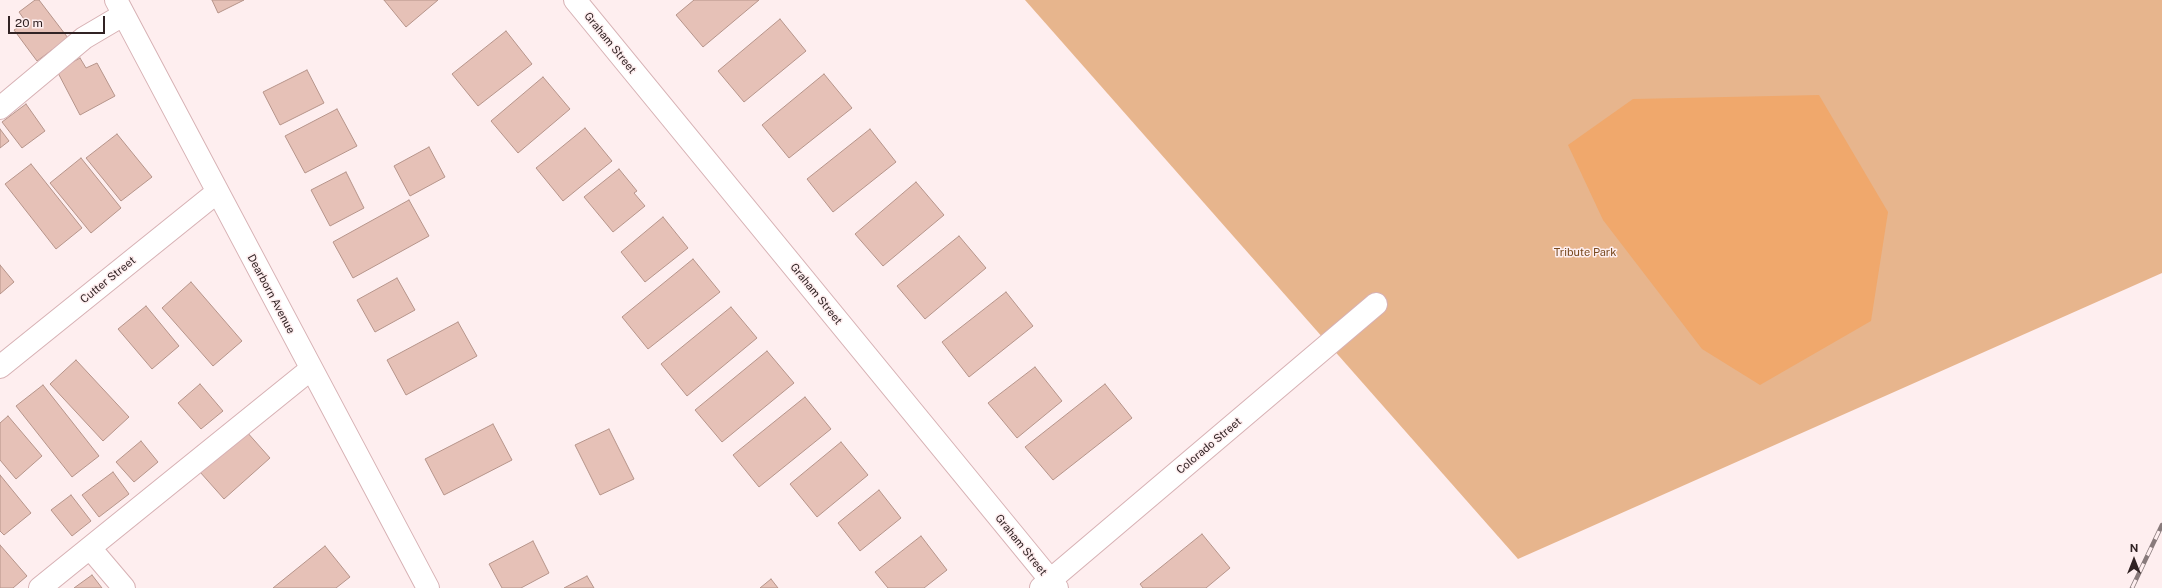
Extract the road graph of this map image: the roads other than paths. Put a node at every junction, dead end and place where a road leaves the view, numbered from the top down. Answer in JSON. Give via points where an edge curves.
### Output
{"nodes":[{"id":1,"x":575,"y":0,"type":"edge"},
{"id":2,"x":120,"y":7,"type":"edge"},
{"id":3,"x":0,"y":108,"type":"edge"},
{"id":4,"x":216,"y":193,"type":"junction"},
{"id":5,"x":1376,"y":304,"type":"dead end"},
{"id":6,"x":0,"y":367,"type":"edge"},
{"id":7,"x":310,"y":369,"type":"junction"},
{"id":8,"x":90,"y":548,"type":"junction"},
{"id":9,"x":1049,"y":585,"type":"edge"},
{"id":10,"x":40,"y":588,"type":"edge"},
{"id":11,"x":124,"y":588,"type":"edge"},
{"id":12,"x":428,"y":588,"type":"edge"}],
"edges":[{"from":1,"to":9,"type":"street","name":"Graham Street"},
{"from":2,"to":3,"type":"street"},
{"from":2,"to":4,"type":"street","name":"Dearborn Avenue"},
{"from":4,"to":6,"type":"street","name":"Cutter Street"},
{"from":4,"to":7,"type":"street","name":"Dearborn Avenue"},
{"from":5,"to":9,"type":"street","name":"Colorado Street"},
{"from":7,"to":8,"type":"street"},
{"from":7,"to":12,"type":"street","name":"Dearborn Avenue"},
{"from":8,"to":10,"type":"street"},
{"from":8,"to":11,"type":"street"}]}
